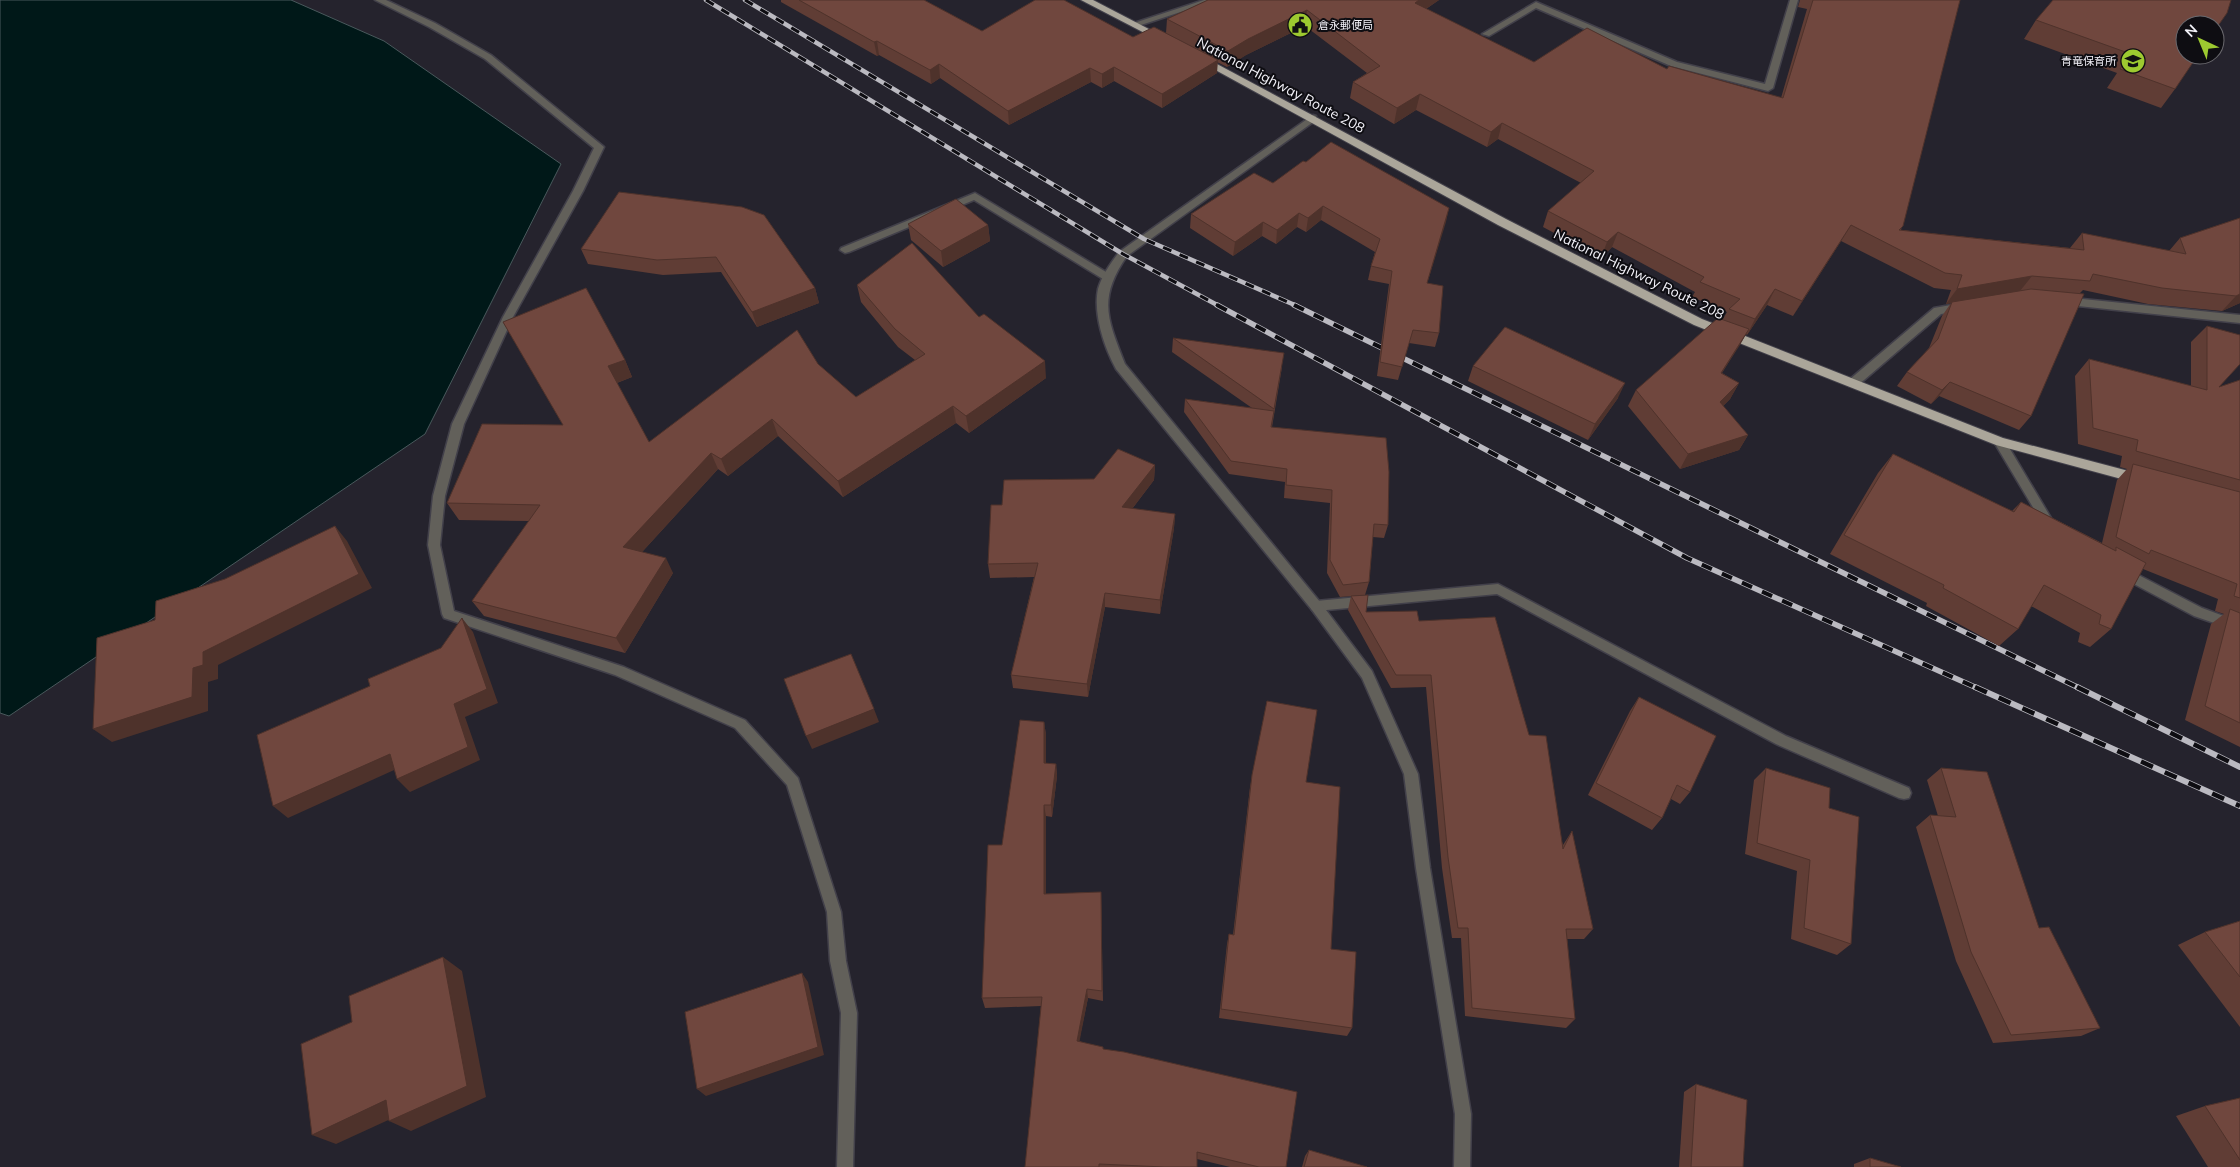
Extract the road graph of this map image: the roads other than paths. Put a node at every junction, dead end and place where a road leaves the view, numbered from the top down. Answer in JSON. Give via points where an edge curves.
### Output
{"nodes":[{"id":1,"x":379,"y":0,"type":"edge"},
{"id":2,"x":1213,"y":0,"type":"edge"},
{"id":3,"x":1794,"y":0,"type":"edge"},
{"id":4,"x":1090,"y":1,"type":"edge"},
{"id":5,"x":1135,"y":24,"type":"junction"},
{"id":6,"x":1486,"y":34,"type":"dead end"},
{"id":7,"x":1178,"y":46,"type":"edge"},
{"id":8,"x":1195,"y":55,"type":"edge"},
{"id":9,"x":1313,"y":118,"type":"junction"},
{"id":10,"x":845,"y":250,"type":"dead end"},
{"id":11,"x":1107,"y":277,"type":"junction"},
{"id":12,"x":2049,"y":300,"type":"edge"},
{"id":13,"x":1974,"y":304,"type":"edge"},
{"id":14,"x":2240,"y":318,"type":"edge"},
{"id":15,"x":1853,"y":383,"type":"junction"},
{"id":16,"x":2000,"y":442,"type":"junction"},
{"id":17,"x":2154,"y":483,"type":"edge"},
{"id":18,"x":2056,"y":536,"type":"edge"},
{"id":19,"x":2114,"y":567,"type":"edge"},
{"id":20,"x":1316,"y":606,"type":"junction"},
{"id":21,"x":2240,"y":627,"type":"edge"},
{"id":22,"x":1904,"y":793,"type":"dead end"},
{"id":23,"x":845,"y":1167,"type":"edge"},
{"id":24,"x":1462,"y":1167,"type":"edge"}],
"edges":[{"from":1,"to":23,"type":"street","via":[[488,57],[599,147],[508,317],[458,424],[439,496],[434,545],[448,614],[619,671],[740,724],[792,782],[834,912],[838,961],[849,1013]]},
{"from":2,"to":5,"type":"street"},
{"from":3,"to":6,"type":"street","via":[[1768,88],[1674,64],[1536,5]]},
{"from":4,"to":5,"type":"highway","name":"National Highway Route 208"},
{"from":5,"to":7,"type":"highway","name":"National Highway Route 208"},
{"from":8,"to":9,"type":"highway","name":"National Highway Route 208"},
{"from":9,"to":11,"type":"street","via":[[1123,254]]},
{"from":9,"to":15,"type":"highway","name":"National Highway Route 208","via":[[1502,222],[1698,322]]},
{"from":10,"to":11,"type":"street","via":[[975,196]]},
{"from":11,"to":20,"type":"street","via":[[1102,296],[1103,321],[1120,366]]},
{"from":12,"to":14,"type":"street"},
{"from":13,"to":15,"type":"street","via":[[1938,310]]},
{"from":15,"to":16,"type":"highway","name":"National Highway Route 208"},
{"from":16,"to":17,"type":"highway","name":"National Highway Route 208"},
{"from":16,"to":18,"type":"street"},
{"from":19,"to":21,"type":"street","via":[[2198,612]]},
{"from":20,"to":22,"type":"street","via":[[1498,589],[1781,740]]},
{"from":20,"to":24,"type":"street","via":[[1367,675],[1411,774],[1463,1114]]}]}
